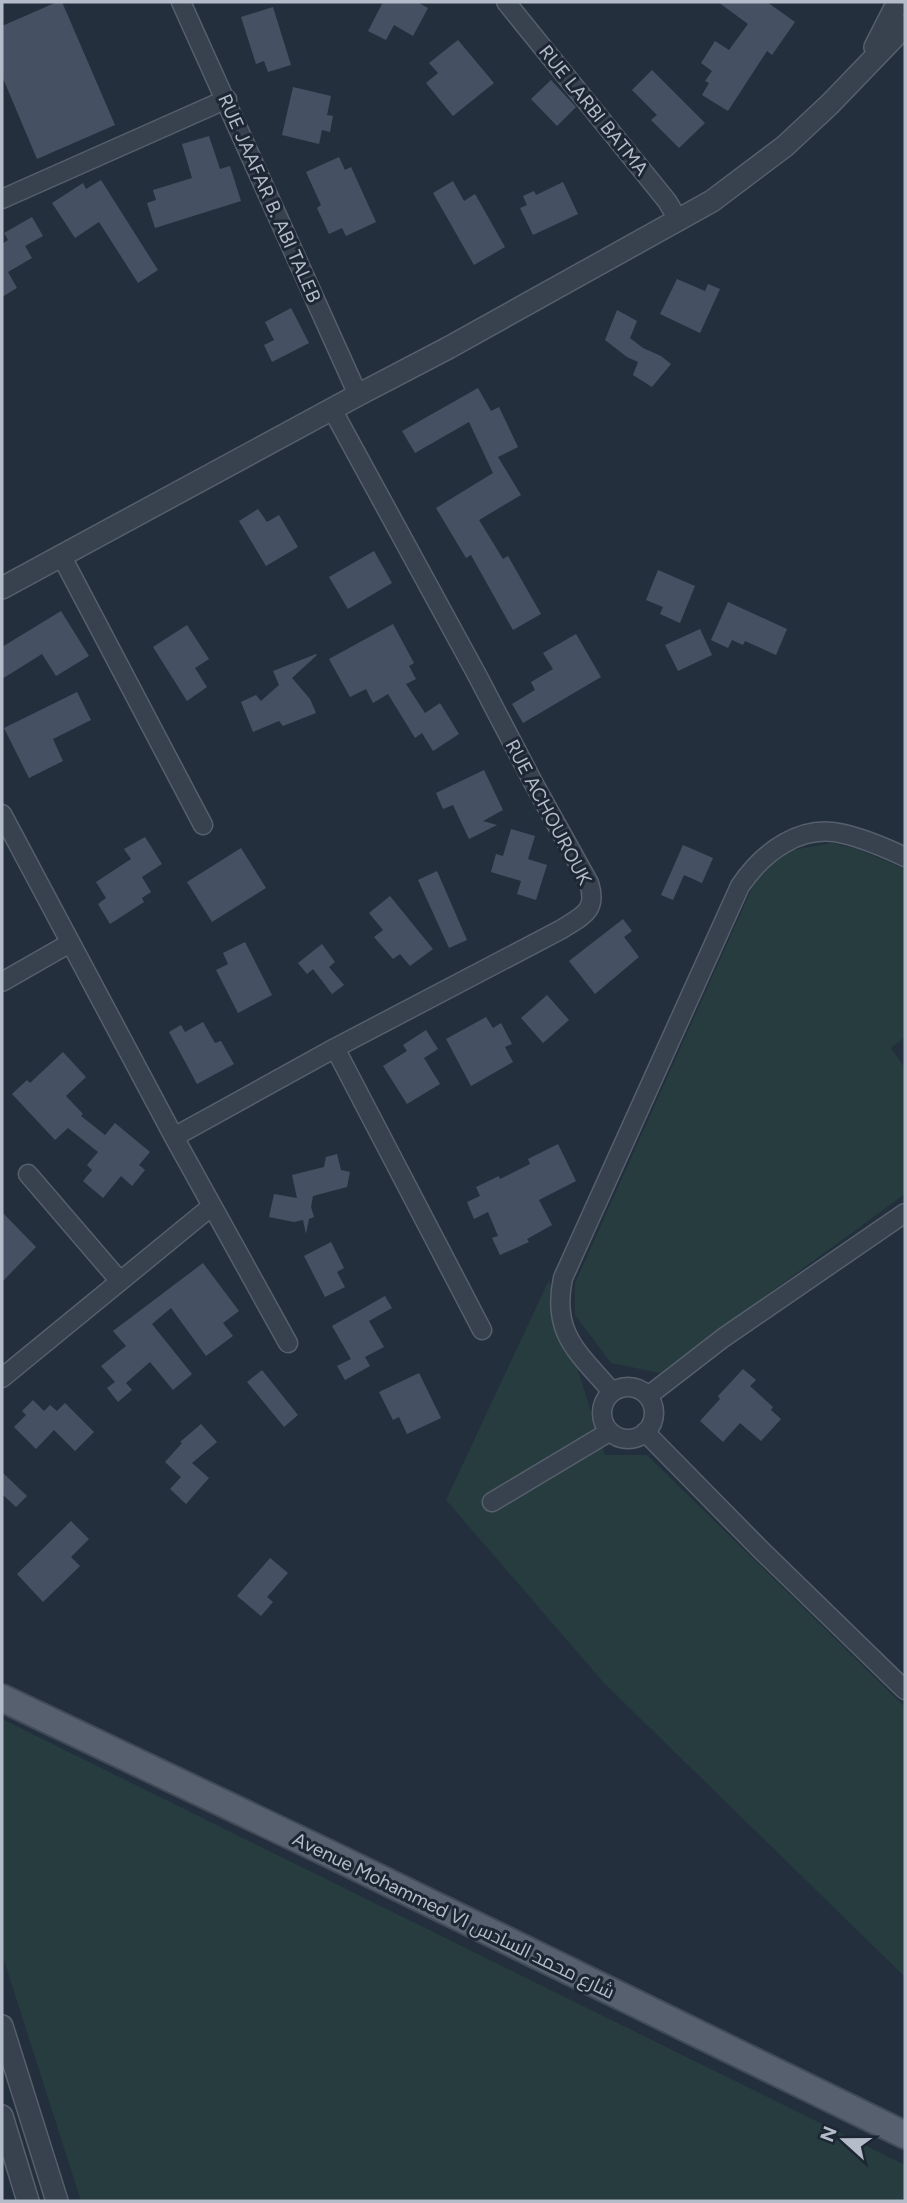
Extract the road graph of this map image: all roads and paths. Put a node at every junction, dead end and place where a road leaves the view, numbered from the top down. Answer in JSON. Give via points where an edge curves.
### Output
{"nodes":[{"id":1,"x":181,"y":2,"type":"edge"},
{"id":2,"x":506,"y":2,"type":"edge"},
{"id":3,"x":898,"y":2,"type":"edge"},
{"id":4,"x":905,"y":26,"type":"edge"},
{"id":5,"x":866,"y":65,"type":"junction"},
{"id":6,"x":227,"y":99,"type":"junction"},
{"id":7,"x":2,"y":199,"type":"edge"},
{"id":8,"x":680,"y":221,"type":"junction"},
{"id":9,"x":358,"y":395,"type":"junction"},
{"id":10,"x":332,"y":409,"type":"junction"},
{"id":11,"x":62,"y":557,"type":"junction"},
{"id":12,"x":2,"y":588,"type":"edge"},
{"id":13,"x":2,"y":814,"type":"edge"},
{"id":14,"x":203,"y":825,"type":"dead end"},
{"id":15,"x":905,"y":856,"type":"edge"},
{"id":16,"x":70,"y":943,"type":"junction"},
{"id":17,"x":2,"y":982,"type":"edge"},
{"id":18,"x":335,"y":1048,"type":"junction"},
{"id":19,"x":174,"y":1137,"type":"junction"},
{"id":20,"x":28,"y":1174,"type":"dead end"},
{"id":21,"x":212,"y":1206,"type":"junction"},
{"id":22,"x":903,"y":1219,"type":"edge"},
{"id":23,"x":119,"y":1280,"type":"junction"},
{"id":24,"x":482,"y":1330,"type":"dead end"},
{"id":25,"x":288,"y":1343,"type":"dead end"},
{"id":26,"x":2,"y":1378,"type":"edge"},
{"id":27,"x":611,"y":1392,"type":"junction"},
{"id":28,"x":648,"y":1396,"type":"junction"},
{"id":29,"x":609,"y":1432,"type":"junction"},
{"id":30,"x":645,"y":1432,"type":"junction"},
{"id":31,"x":492,"y":1502,"type":"dead end"},
{"id":32,"x":905,"y":1690,"type":"edge"},
{"id":33,"x":2,"y":1698,"type":"edge"},
{"id":34,"x":2,"y":2026,"type":"edge"},
{"id":35,"x":2,"y":2116,"type":"edge"},
{"id":36,"x":905,"y":2135,"type":"edge"},
{"id":37,"x":28,"y":2201,"type":"edge"},
{"id":38,"x":57,"y":2201,"type":"edge"}],
"edges":[{"from":1,"to":6,"type":"street","name":"RUE JAAFAR B. ABI TALEB"},
{"from":2,"to":8,"type":"street","name":"RUE LARBI BATMA"},
{"from":3,"to":5,"type":"street"},
{"from":4,"to":5,"type":"street"},
{"from":5,"to":8,"type":"street","via":[[762,166]]},
{"from":6,"to":7,"type":"street"},
{"from":6,"to":9,"type":"street","name":"RUE JAAFAR B. ABI TALEB"},
{"from":8,"to":9,"type":"street"},
{"from":9,"to":10,"type":"street"},
{"from":10,"to":11,"type":"street"},
{"from":10,"to":18,"type":"street","name":"RUE ACHOUROUK","via":[[593,896],[588,912],[562,929]]},
{"from":11,"to":12,"type":"street"},
{"from":11,"to":14,"type":"street"},
{"from":13,"to":16,"type":"street"},
{"from":15,"to":27,"type":"street","via":[[845,834],[817,832],[771,850],[740,886],[564,1278],[562,1327]]},
{"from":16,"to":17,"type":"street"},
{"from":16,"to":19,"type":"street"},
{"from":18,"to":19,"type":"street","name":"RUE ACHOUROUK"},
{"from":18,"to":24,"type":"street"},
{"from":19,"to":21,"type":"street"},
{"from":20,"to":23,"type":"street"},
{"from":21,"to":23,"type":"street"},
{"from":21,"to":25,"type":"street"},
{"from":22,"to":28,"type":"street","via":[[723,1338]]},
{"from":23,"to":26,"type":"street"},
{"from":27,"to":28,"type":"street","via":[[632,1387]]},
{"from":27,"to":29,"type":"street","via":[[602,1408]]},
{"from":28,"to":30,"type":"street","via":[[654,1416]]},
{"from":29,"to":30,"type":"street","via":[[624,1439]]},
{"from":29,"to":31,"type":"street"},
{"from":30,"to":32,"type":"street"},
{"from":33,"to":36,"type":"main road","name":"Avenue Mohammed VI شارع محمد السادس"},
{"from":34,"to":38,"type":"street"},
{"from":35,"to":37,"type":"street"}]}
